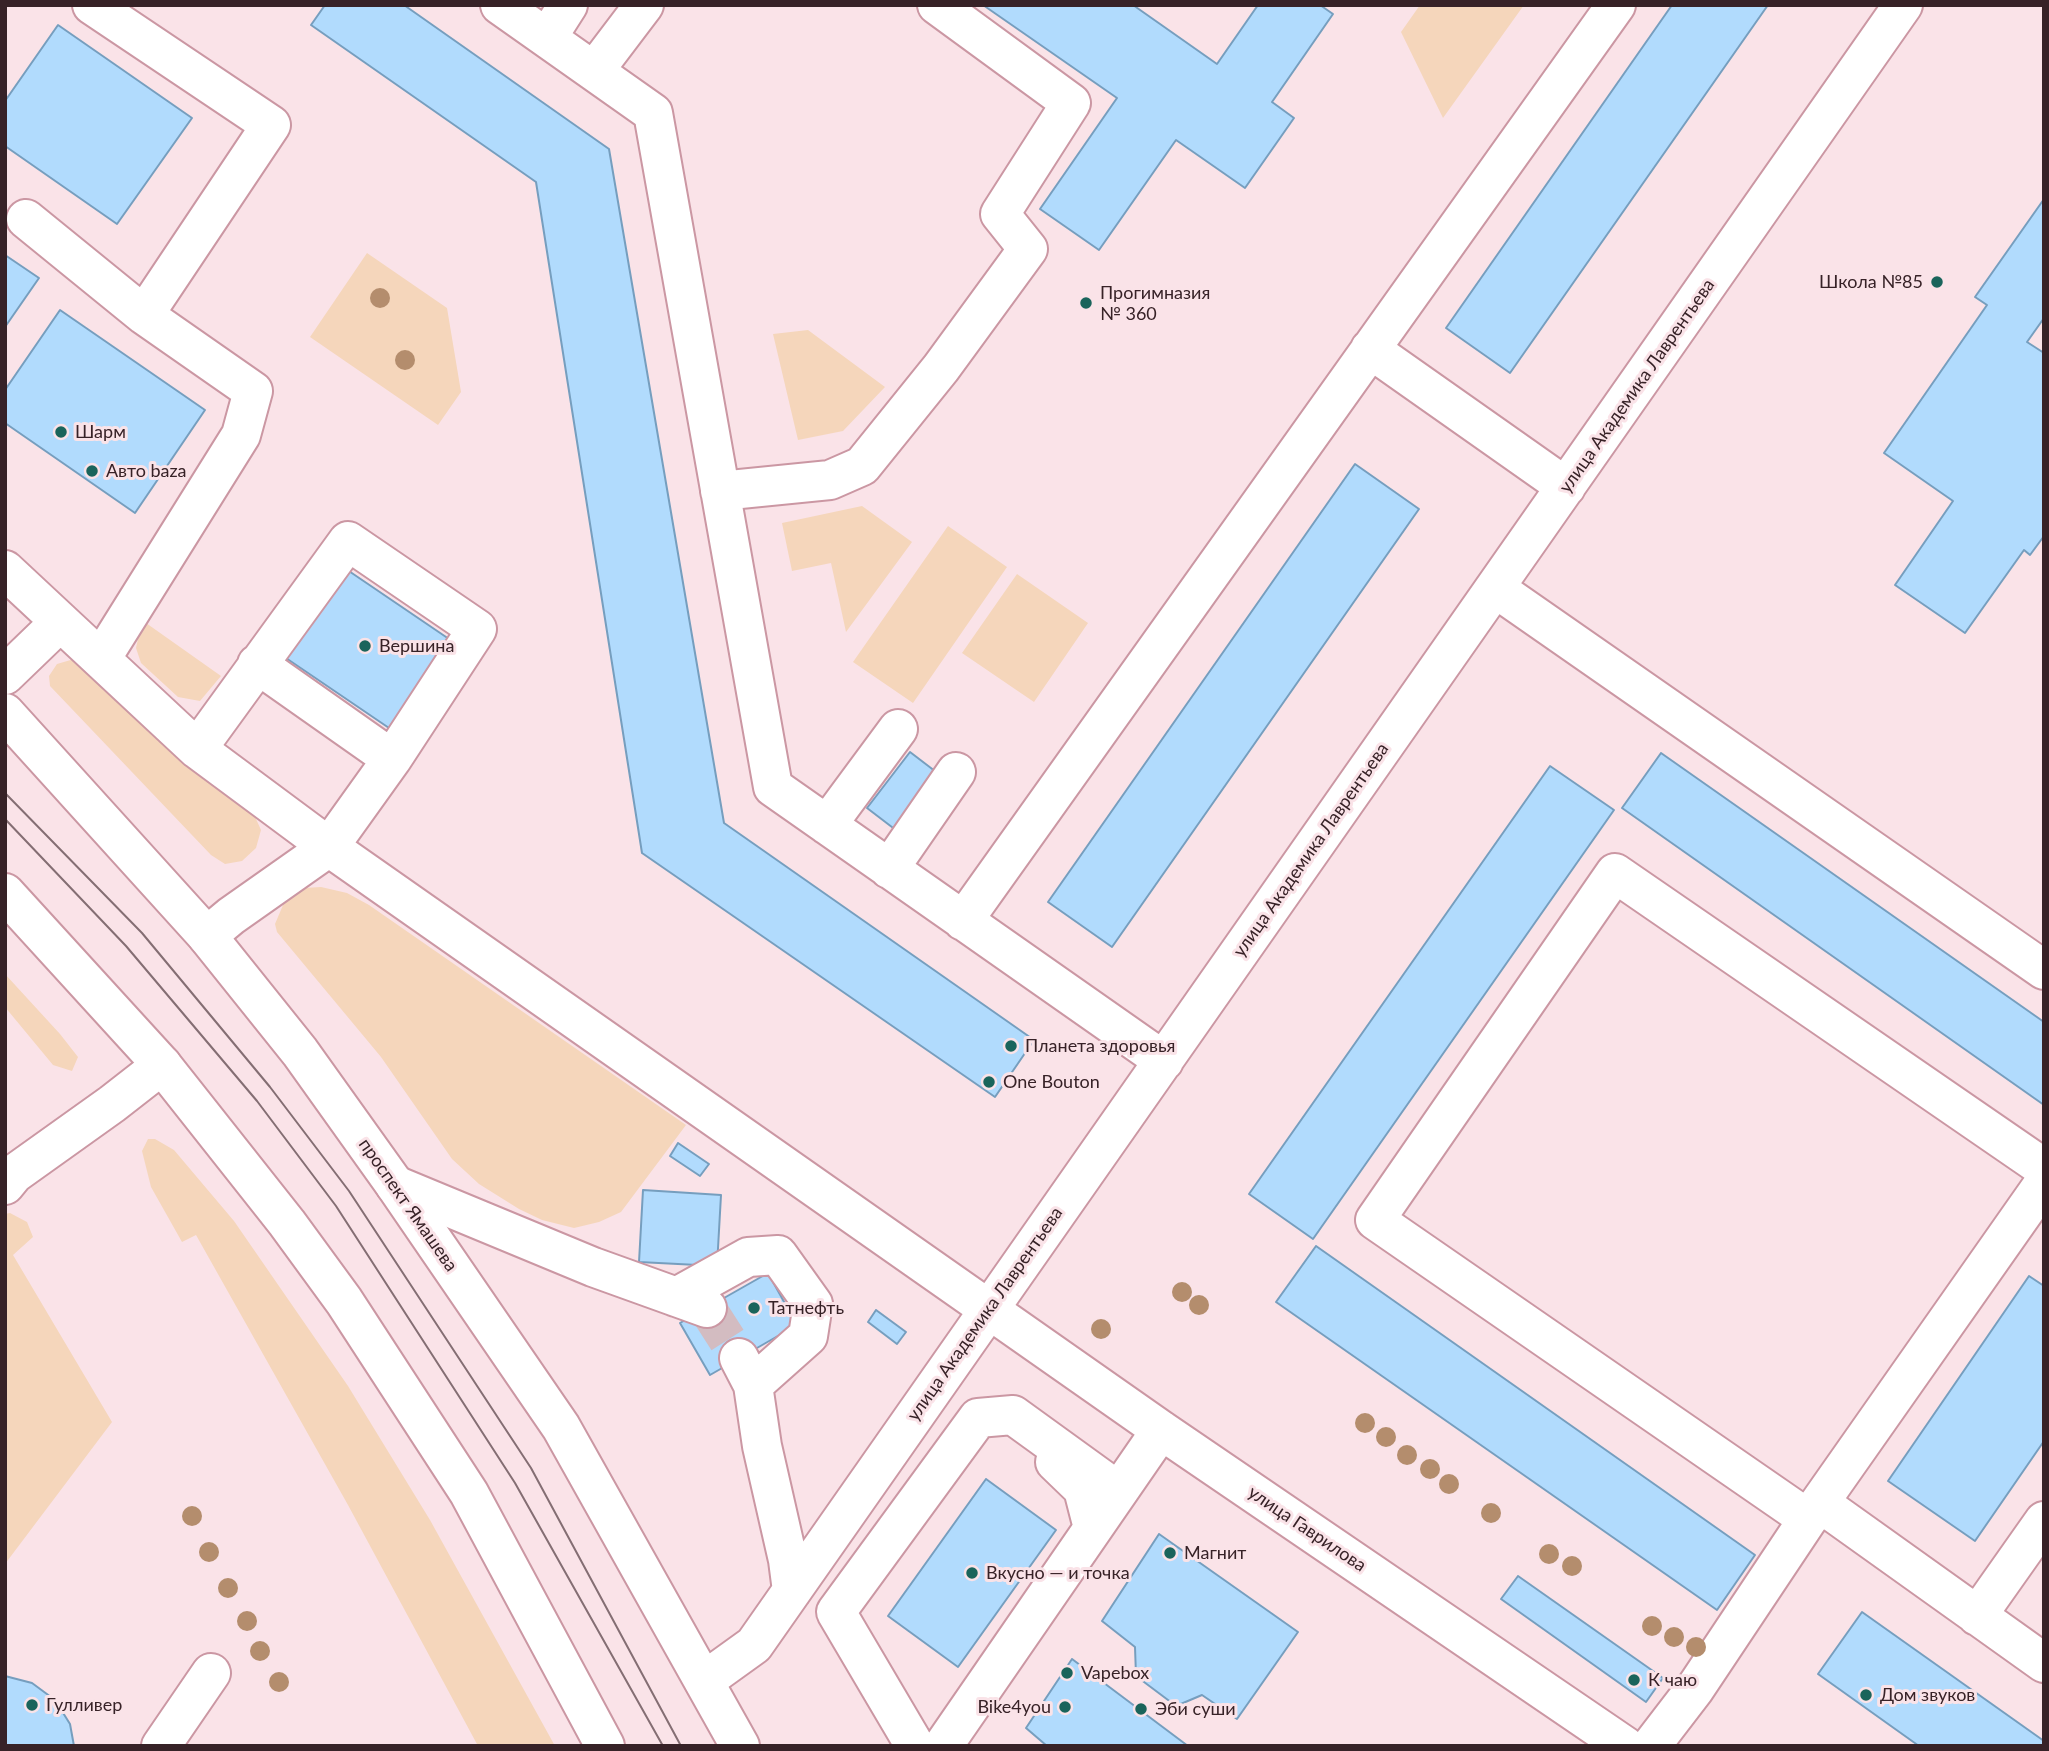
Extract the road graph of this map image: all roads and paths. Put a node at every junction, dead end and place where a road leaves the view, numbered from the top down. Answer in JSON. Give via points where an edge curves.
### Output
{"nodes":[{"id":1,"x":500,"y":5,"type":"edge"},
{"id":2,"x":568,"y":5,"type":"edge"},
{"id":3,"x":644,"y":5,"type":"edge"},
{"id":4,"x":937,"y":5,"type":"edge"},
{"id":5,"x":1616,"y":5,"type":"edge"},
{"id":6,"x":1903,"y":5,"type":"edge"},
{"id":7,"x":111,"y":10,"type":"edge"},
{"id":8,"x":547,"y":38,"type":"junction"},
{"id":9,"x":594,"y":71,"type":"junction"},
{"id":10,"x":26,"y":219,"type":"dead end"},
{"id":11,"x":144,"y":315,"type":"junction"},
{"id":12,"x":1370,"y":349,"type":"junction"},
{"id":13,"x":1566,"y":487,"type":"junction"},
{"id":14,"x":720,"y":491,"type":"junction"},
{"id":15,"x":5,"y":570,"type":"edge"},
{"id":16,"x":1495,"y":588,"type":"junction"},
{"id":17,"x":60,"y":622,"type":"junction"},
{"id":18,"x":101,"y":659,"type":"junction"},
{"id":19,"x":257,"y":664,"type":"junction"},
{"id":20,"x":5,"y":675,"type":"edge"},
{"id":21,"x":5,"y":713,"type":"edge"},
{"id":22,"x":898,"y":729,"type":"dead end"},
{"id":23,"x":197,"y":749,"type":"junction"},
{"id":24,"x":392,"y":759,"type":"junction"},
{"id":25,"x":956,"y":772,"type":"dead end"},
{"id":26,"x":827,"y":825,"type":"junction"},
{"id":27,"x":329,"y":847,"type":"junction"},
{"id":28,"x":889,"y":869,"type":"junction"},
{"id":29,"x":5,"y":893,"type":"edge"},
{"id":30,"x":963,"y":921,"type":"junction"},
{"id":31,"x":208,"y":936,"type":"junction"},
{"id":32,"x":2044,"y":971,"type":"edge"},
{"id":33,"x":1164,"y":1061,"type":"junction"},
{"id":34,"x":162,"y":1065,"type":"junction"},
{"id":35,"x":2044,"y":1168,"type":"edge"},
{"id":36,"x":2044,"y":1183,"type":"edge"},
{"id":37,"x":5,"y":1185,"type":"edge"},
{"id":38,"x":395,"y":1185,"type":"junction"},
{"id":39,"x":989,"y":1310,"type":"junction"},
{"id":40,"x":1161,"y":1430,"type":"junction"},
{"id":41,"x":1118,"y":1492,"type":"junction"},
{"id":42,"x":1814,"y":1511,"type":"junction"},
{"id":43,"x":2044,"y":1521,"type":"edge"},
{"id":44,"x":1093,"y":1528,"type":"junction"},
{"id":45,"x":792,"y":1591,"type":"junction"},
{"id":46,"x":1977,"y":1616,"type":"junction"},
{"id":47,"x":849,"y":1634,"type":"junction"},
{"id":48,"x":2044,"y":1663,"type":"edge"},
{"id":49,"x":211,"y":1673,"type":"dead end"},
{"id":50,"x":704,"y":1681,"type":"junction"},
{"id":51,"x":160,"y":1746,"type":"edge"},
{"id":52,"x":605,"y":1746,"type":"edge"},
{"id":53,"x":740,"y":1746,"type":"edge"},
{"id":54,"x":915,"y":1746,"type":"edge"},
{"id":55,"x":943,"y":1746,"type":"edge"},
{"id":56,"x":1625,"y":1746,"type":"edge"},
{"id":57,"x":1651,"y":1746,"type":"edge"}],
"edges":[{"from":1,"to":8,"type":"street"},
{"from":2,"to":8,"type":"street"},
{"from":3,"to":9,"type":"street"},
{"from":4,"to":14,"type":"street","via":[[1071,103],[1000,214],[1028,249],[862,466],[830,480]]},
{"from":5,"to":12,"type":"street"},
{"from":6,"to":13,"type":"street","name":"улица Академика Лаврентьева"},
{"from":7,"to":11,"type":"street","via":[[271,125]]},
{"from":8,"to":9,"type":"street"},
{"from":9,"to":14,"type":"street","via":[[653,113]]},
{"from":10,"to":11,"type":"street"},
{"from":11,"to":18,"type":"street","via":[[253,391],[242,435]]},
{"from":12,"to":13,"type":"street"},
{"from":12,"to":30,"type":"street"},
{"from":13,"to":16,"type":"street","name":"улица Академика Лаврентьева"},
{"from":14,"to":26,"type":"street","via":[[773,788]]},
{"from":15,"to":17,"type":"street","name":"улица Гаврилова"},
{"from":16,"to":32,"type":"street"},
{"from":16,"to":33,"type":"street","name":"улица Академика Лаврентьева"},
{"from":17,"to":18,"type":"street","name":"улица Гаврилова"},
{"from":17,"to":20,"type":"street"},
{"from":18,"to":23,"type":"street","name":"улица Гаврилова"},
{"from":19,"to":23,"type":"street"},
{"from":19,"to":24,"type":"street"},
{"from":19,"to":24,"type":"street","via":[[348,541],[477,629]]},
{"from":21,"to":31,"type":"street","name":"проспект Ямашева"},
{"from":22,"to":26,"type":"street"},
{"from":23,"to":27,"type":"street","name":"улица Гаврилова"},
{"from":24,"to":27,"type":"street"},
{"from":25,"to":28,"type":"street"},
{"from":26,"to":28,"type":"street"},
{"from":27,"to":31,"type":"street"},
{"from":27,"to":39,"type":"street","name":"улица Гаврилова"},
{"from":28,"to":30,"type":"street"},
{"from":29,"to":34,"type":"street"},
{"from":30,"to":33,"type":"street"},
{"from":31,"to":38,"type":"street","name":"проспект Ямашева","via":[[300,1052]]},
{"from":33,"to":39,"type":"street","name":"улица Академика Лаврентьева"},
{"from":34,"to":37,"type":"street"},
{"from":34,"to":52,"type":"street","via":[[344,1301],[469,1493]]},
{"from":35,"to":42,"type":"street","via":[[1615,873],[1375,1220]]},
{"from":36,"to":42,"type":"street"},
{"from":38,"to":45,"type":"street","via":[[582,1263],[691,1302],[748,1257],[778,1255],[814,1304],[810,1326],[807,1336],[746,1371]]},
{"from":38,"to":50,"type":"street","name":"проспект Ямашева","via":[[561,1427]]},
{"from":39,"to":40,"type":"street","name":"улица Гаврилова"},
{"from":39,"to":45,"type":"street","name":"улица Академика Лаврентьева"},
{"from":40,"to":41,"type":"street"},
{"from":40,"to":56,"type":"street","name":"улица Гаврилова"},
{"from":41,"to":44,"type":"street"},
{"from":41,"to":47,"type":"street","via":[[1013,1415],[978,1418],[836,1612]]},
{"from":42,"to":46,"type":"street"},
{"from":42,"to":57,"type":"street"},
{"from":43,"to":46,"type":"street"},
{"from":44,"to":47,"type":"street","via":[[1083,1489],[1044,1452],[1003,1440],[974,1450]]},
{"from":44,"to":55,"type":"street"},
{"from":45,"to":50,"type":"street","name":"улица Академика Лаврентьева","via":[[754,1645]]},
{"from":46,"to":48,"type":"street"},
{"from":47,"to":54,"type":"street"},
{"from":49,"to":51,"type":"street"},
{"from":50,"to":53,"type":"street","name":"проспект Ямашева"}]}
